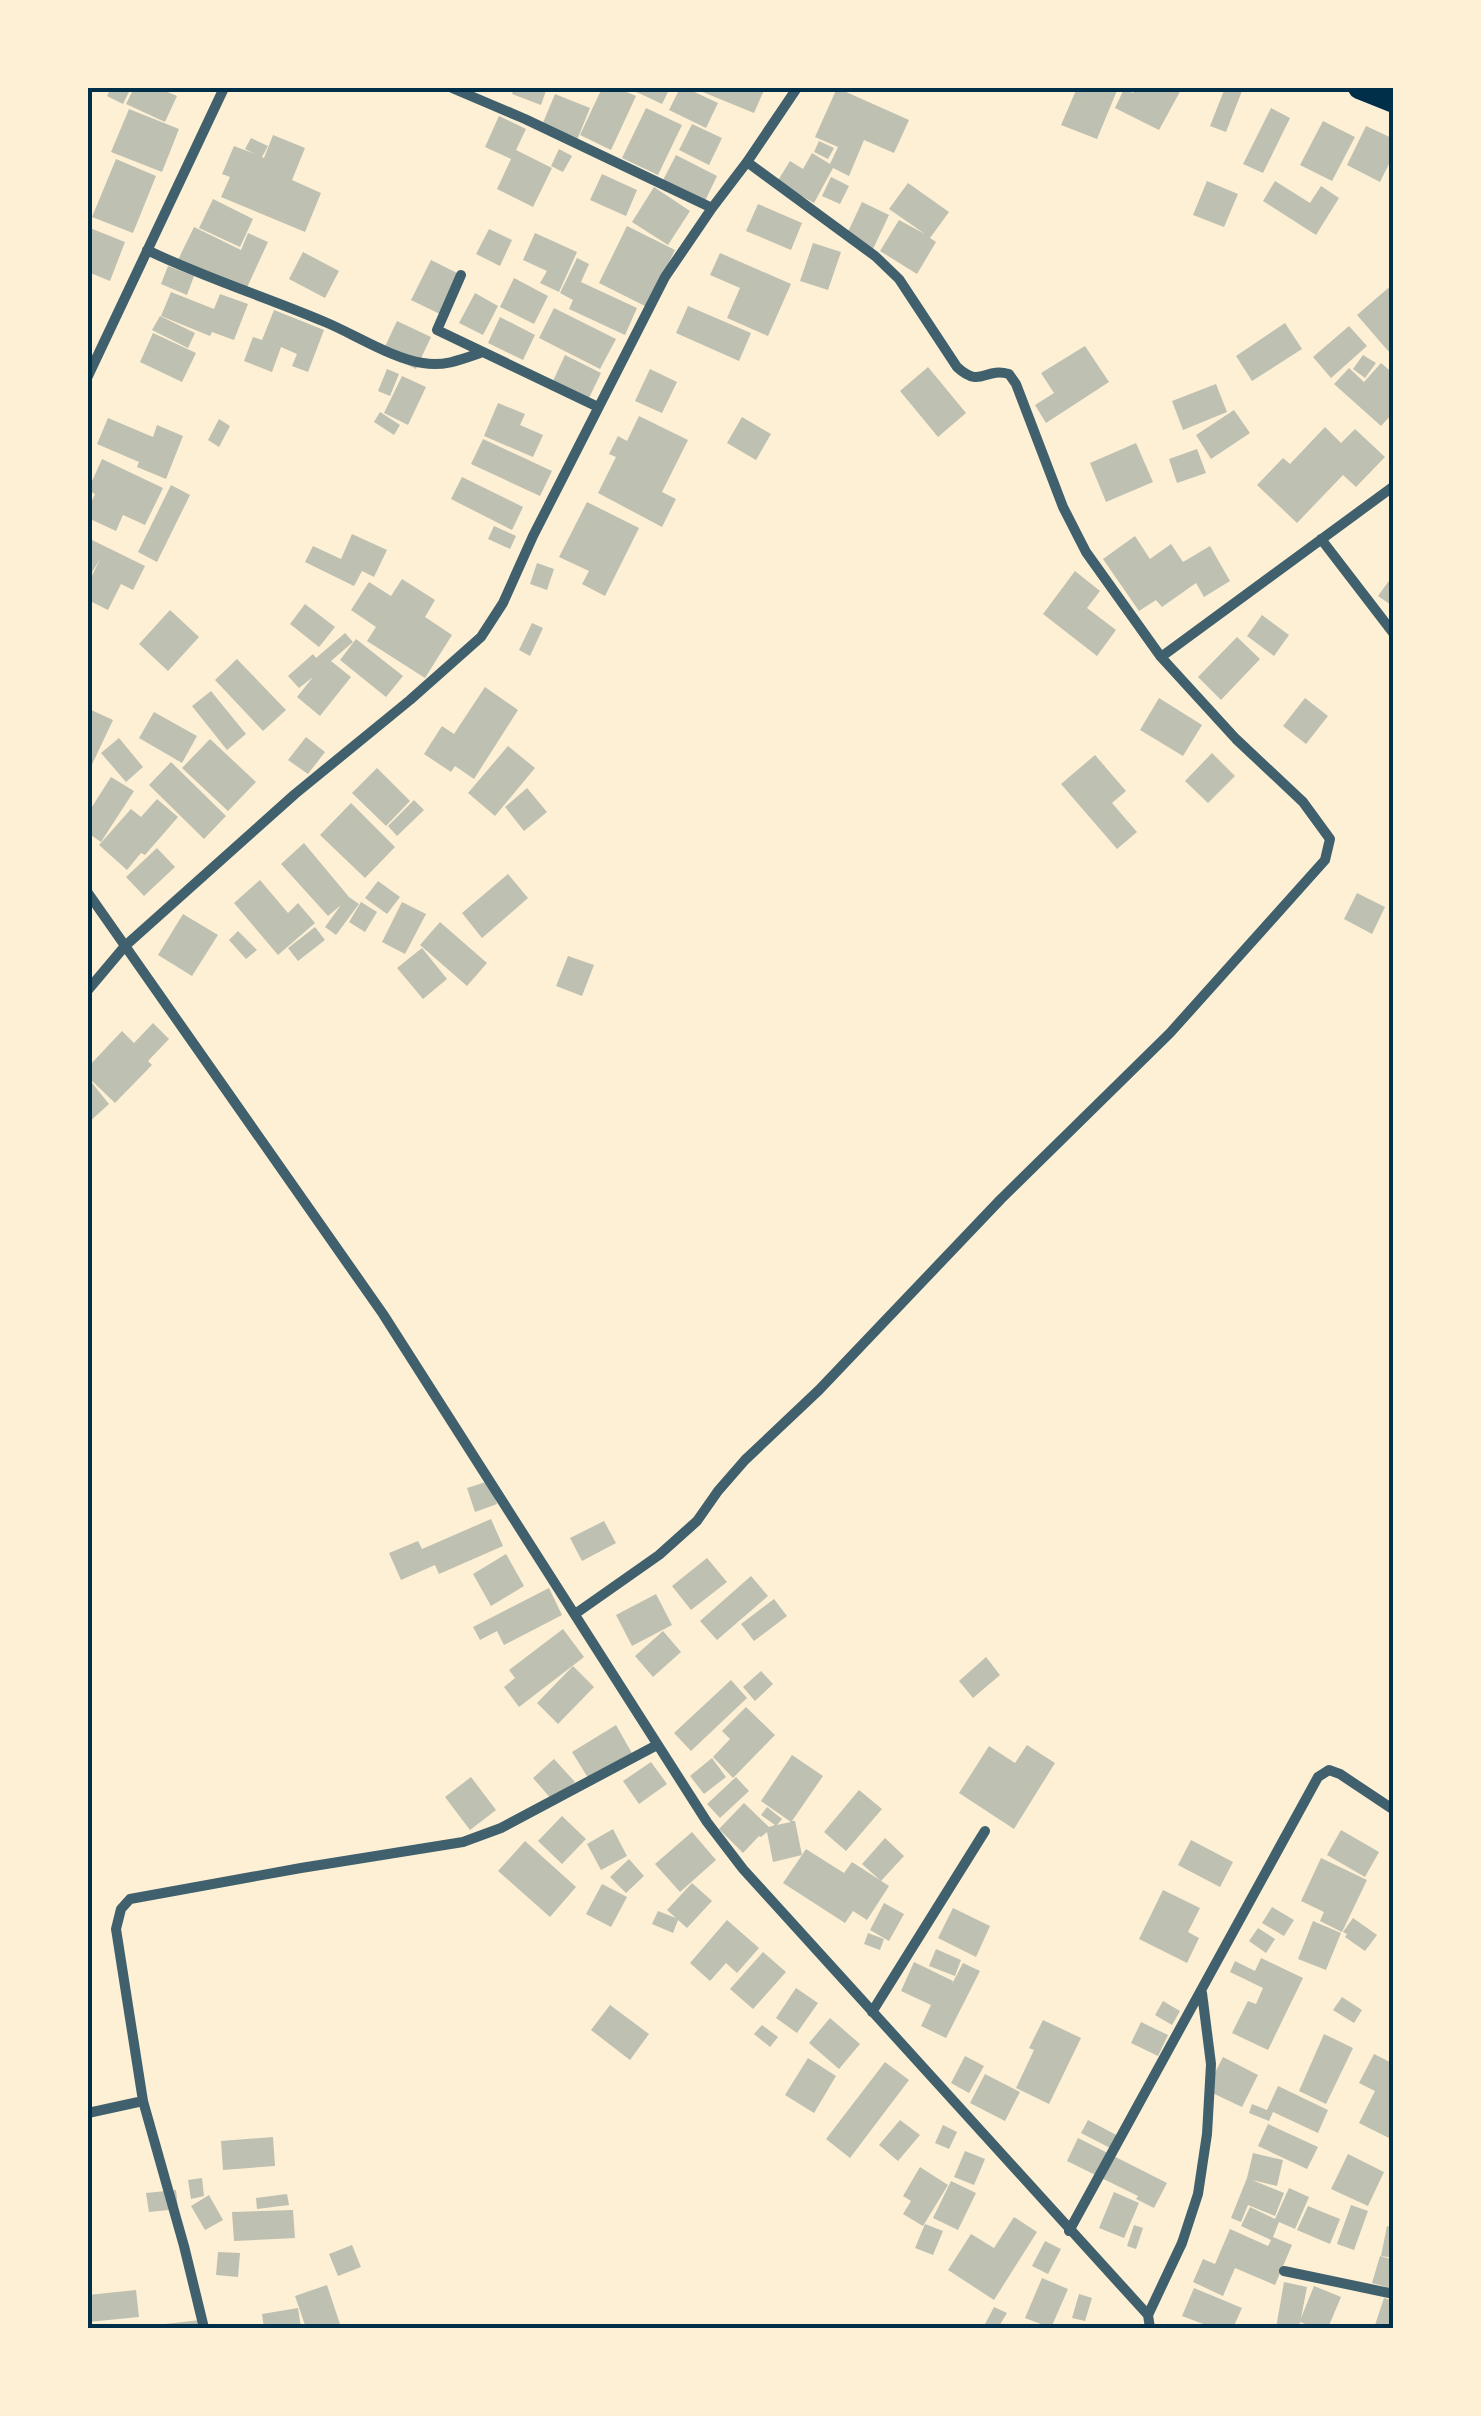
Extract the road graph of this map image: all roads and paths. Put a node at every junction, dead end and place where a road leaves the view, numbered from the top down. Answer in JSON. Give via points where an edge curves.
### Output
{"nodes":[{"id":1,"x":224,"y":88,"type":"edge"},
{"id":2,"x":452,"y":88,"type":"edge"},
{"id":3,"x":1360,"y":88,"type":"edge"},
{"id":4,"x":792,"y":89,"type":"edge"},
{"id":5,"x":1394,"y":102,"type":"edge"},
{"id":6,"x":747,"y":162,"type":"junction"},
{"id":7,"x":712,"y":208,"type":"junction"},
{"id":8,"x":147,"y":250,"type":"junction"},
{"id":9,"x":462,"y":275,"type":"dead end"},
{"id":10,"x":483,"y":352,"type":"junction"},
{"id":11,"x":88,"y":376,"type":"edge"},
{"id":12,"x":598,"y":407,"type":"junction"},
{"id":13,"x":1394,"y":486,"type":"edge"},
{"id":14,"x":1321,"y":539,"type":"junction"},
{"id":15,"x":1394,"y":634,"type":"edge"},
{"id":16,"x":1161,"y":657,"type":"junction"},
{"id":17,"x":88,"y":893,"type":"edge"},
{"id":18,"x":125,"y":946,"type":"junction"},
{"id":19,"x":88,"y":990,"type":"edge"},
{"id":20,"x":575,"y":1614,"type":"junction"},
{"id":21,"x":657,"y":1746,"type":"junction"},
{"id":22,"x":1394,"y":1810,"type":"edge"},
{"id":23,"x":985,"y":1831,"type":"dead end"},
{"id":24,"x":1202,"y":1990,"type":"junction"},
{"id":25,"x":872,"y":2012,"type":"junction"},
{"id":26,"x":143,"y":2101,"type":"junction"},
{"id":27,"x":88,"y":2113,"type":"edge"},
{"id":28,"x":1069,"y":2231,"type":"junction"},
{"id":29,"x":1284,"y":2271,"type":"dead end"},
{"id":30,"x":1394,"y":2294,"type":"edge"},
{"id":31,"x":1148,"y":2315,"type":"junction"},
{"id":32,"x":204,"y":2328,"type":"edge"},
{"id":33,"x":1150,"y":2328,"type":"edge"}],
"edges":[{"from":1,"to":8,"type":"street"},
{"from":2,"to":7,"type":"street"},
{"from":3,"to":5,"type":"main road"},
{"from":4,"to":6,"type":"street"},
{"from":6,"to":7,"type":"street"},
{"from":6,"to":16,"type":"street","via":[[899,279],[967,376],[1009,374],[1073,530]]},
{"from":7,"to":12,"type":"street","via":[[664,277]]},
{"from":8,"to":10,"type":"street","via":[[422,364],[449,364]]},
{"from":8,"to":11,"type":"street"},
{"from":9,"to":10,"type":"street","via":[[437,330]]},
{"from":10,"to":12,"type":"street"},
{"from":12,"to":18,"type":"street","via":[[481,637]]},
{"from":13,"to":14,"type":"street"},
{"from":14,"to":15,"type":"street"},
{"from":14,"to":16,"type":"street"},
{"from":16,"to":20,"type":"street","via":[[1303,802],[1330,839],[1325,860],[1170,1033],[746,1460],[698,1520]]},
{"from":17,"to":18,"type":"street"},
{"from":18,"to":19,"type":"street"},
{"from":18,"to":20,"type":"street","via":[[383,1314]]},
{"from":20,"to":21,"type":"street"},
{"from":21,"to":25,"type":"street","via":[[742,1869]]},
{"from":21,"to":26,"type":"street","via":[[463,1842],[130,1899],[120,1908],[116,1929]]},
{"from":22,"to":24,"type":"street","via":[[1340,1774],[1328,1770],[1318,1778]]},
{"from":23,"to":25,"type":"street"},
{"from":24,"to":28,"type":"street"},
{"from":24,"to":31,"type":"street","via":[[1210,2064],[1198,2194]]},
{"from":25,"to":28,"type":"street"},
{"from":26,"to":27,"type":"street"},
{"from":26,"to":32,"type":"street"},
{"from":28,"to":31,"type":"street"},
{"from":29,"to":30,"type":"street"},
{"from":31,"to":33,"type":"street"}]}
